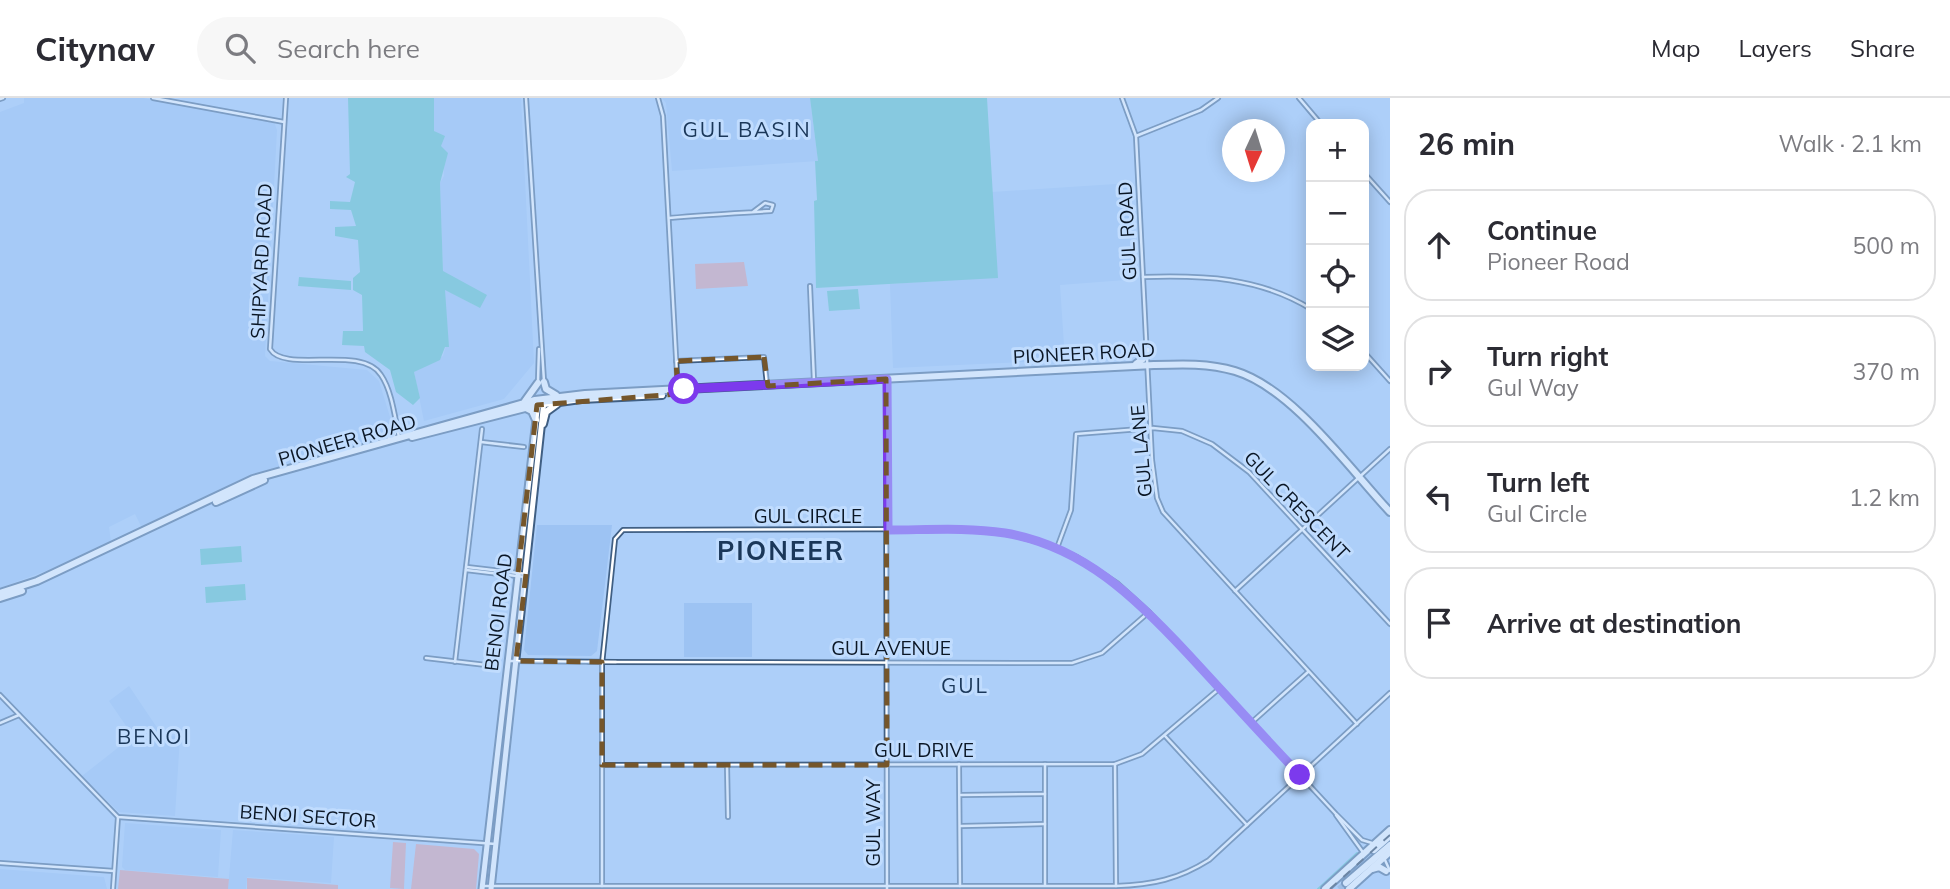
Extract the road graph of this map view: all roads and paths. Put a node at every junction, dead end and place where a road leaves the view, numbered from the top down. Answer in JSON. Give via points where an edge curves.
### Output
{"nodes":[{"id":1,"x":153,"y":98,"type":"edge"},
{"id":2,"x":286,"y":98,"type":"edge"},
{"id":3,"x":526,"y":98,"type":"edge"},
{"id":4,"x":658,"y":98,"type":"edge"},
{"id":5,"x":1122,"y":98,"type":"edge"},
{"id":6,"x":1218,"y":98,"type":"edge"},
{"id":7,"x":1299,"y":98,"type":"edge"},
{"id":8,"x":166,"y":99,"type":"edge"},
{"id":9,"x":1317,"y":119,"type":"edge"},
{"id":10,"x":284,"y":122,"type":"junction"},
{"id":11,"x":1136,"y":136,"type":"junction"},
{"id":12,"x":1369,"y":179,"type":"edge"},
{"id":13,"x":1390,"y":202,"type":"edge"},
{"id":14,"x":753,"y":212,"type":"junction"},
{"id":15,"x":668,"y":218,"type":"junction"},
{"id":16,"x":1143,"y":277,"type":"junction"},
{"id":17,"x":810,"y":286,"type":"dead end"},
{"id":18,"x":1309,"y":308,"type":"edge"},
{"id":19,"x":1148,"y":351,"type":"junction"},
{"id":20,"x":1369,"y":357,"type":"edge"},
{"id":21,"x":676,"y":361,"type":"junction"},
{"id":22,"x":1149,"y":365,"type":"junction"},
{"id":23,"x":1128,"y":366,"type":"junction"},
{"id":24,"x":887,"y":379,"type":"junction"},
{"id":25,"x":1390,"y":380,"type":"edge"},
{"id":26,"x":541,"y":383,"type":"junction"},
{"id":27,"x":814,"y":384,"type":"junction"},
{"id":28,"x":767,"y":386,"type":"junction"},
{"id":29,"x":678,"y":392,"type":"junction"},
{"id":30,"x":561,"y":399,"type":"junction"},
{"id":31,"x":541,"y":402,"type":"junction"},
{"id":32,"x":522,"y":405,"type":"junction"},
{"id":33,"x":536,"y":419,"type":"junction"},
{"id":34,"x":543,"y":424,"type":"junction"},
{"id":35,"x":396,"y":426,"type":"junction"},
{"id":36,"x":1153,"y":428,"type":"junction"},
{"id":37,"x":482,"y":429,"type":"dead end"},
{"id":38,"x":419,"y":433,"type":"junction"},
{"id":39,"x":409,"y":434,"type":"junction"},
{"id":40,"x":400,"y":438,"type":"junction"},
{"id":41,"x":388,"y":440,"type":"junction"},
{"id":42,"x":481,"y":442,"type":"junction"},
{"id":43,"x":524,"y":447,"type":"dead end"},
{"id":44,"x":1390,"y":449,"type":"edge"},
{"id":45,"x":1360,"y":478,"type":"junction"},
{"id":46,"x":1390,"y":512,"type":"edge"},
{"id":47,"x":1302,"y":529,"type":"junction"},
{"id":48,"x":888,"y":530,"type":"junction"},
{"id":49,"x":1057,"y":548,"type":"junction"},
{"id":50,"x":466,"y":569,"type":"junction"},
{"id":51,"x":518,"y":575,"type":"junction"},
{"id":52,"x":526,"y":575,"type":"junction"},
{"id":53,"x":1234,"y":592,"type":"junction"},
{"id":54,"x":0,"y":596,"type":"edge"},
{"id":55,"x":1149,"y":612,"type":"junction"},
{"id":56,"x":1390,"y":624,"type":"edge"},
{"id":57,"x":426,"y":658,"type":"dead end"},
{"id":58,"x":508,"y":661,"type":"junction"},
{"id":59,"x":516,"y":661,"type":"junction"},
{"id":60,"x":455,"y":662,"type":"junction"},
{"id":61,"x":602,"y":662,"type":"junction"},
{"id":62,"x":887,"y":662,"type":"junction"},
{"id":63,"x":486,"y":665,"type":"dead end"},
{"id":64,"x":1308,"y":672,"type":"junction"},
{"id":65,"x":1220,"y":688,"type":"junction"},
{"id":66,"x":1390,"y":693,"type":"edge"},
{"id":67,"x":0,"y":695,"type":"edge"},
{"id":68,"x":19,"y":715,"type":"junction"},
{"id":69,"x":0,"y":723,"type":"edge"},
{"id":70,"x":1251,"y":723,"type":"junction"},
{"id":71,"x":1357,"y":724,"type":"junction"},
{"id":72,"x":1164,"y":736,"type":"junction"},
{"id":73,"x":959,"y":764,"type":"junction"},
{"id":74,"x":1045,"y":764,"type":"junction"},
{"id":75,"x":1115,"y":764,"type":"junction"},
{"id":76,"x":602,"y":765,"type":"junction"},
{"id":77,"x":727,"y":765,"type":"junction"},
{"id":78,"x":887,"y":765,"type":"junction"},
{"id":79,"x":1300,"y":775,"type":"junction"},
{"id":80,"x":1045,"y":794,"type":"junction"},
{"id":81,"x":960,"y":795,"type":"junction"},
{"id":82,"x":1336,"y":814,"type":"junction"},
{"id":83,"x":118,"y":817,"type":"junction"},
{"id":84,"x":728,"y":817,"type":"dead end"},
{"id":85,"x":1045,"y":824,"type":"junction"},
{"id":86,"x":1247,"y":825,"type":"junction"},
{"id":87,"x":961,"y":826,"type":"junction"},
{"id":88,"x":1390,"y":830,"type":"edge"},
{"id":89,"x":1390,"y":836,"type":"edge"},
{"id":90,"x":1381,"y":838,"type":"junction"},
{"id":91,"x":487,"y":843,"type":"junction"},
{"id":92,"x":496,"y":844,"type":"junction"},
{"id":93,"x":1390,"y":845,"type":"edge"},
{"id":94,"x":1389,"y":853,"type":"edge"},
{"id":95,"x":1360,"y":858,"type":"junction"},
{"id":96,"x":0,"y":863,"type":"edge"},
{"id":97,"x":1378,"y":863,"type":"junction"},
{"id":98,"x":1370,"y":870,"type":"junction"},
{"id":99,"x":114,"y":871,"type":"junction"},
{"id":100,"x":1359,"y":872,"type":"junction"},
{"id":101,"x":1389,"y":873,"type":"edge"},
{"id":102,"x":602,"y":886,"type":"junction"},
{"id":103,"x":960,"y":886,"type":"junction"},
{"id":104,"x":1045,"y":886,"type":"junction"},
{"id":105,"x":1116,"y":886,"type":"junction"},
{"id":106,"x":1348,"y":886,"type":"edge"},
{"id":107,"x":887,"y":887,"type":"edge"},
{"id":108,"x":482,"y":888,"type":"edge"},
{"id":109,"x":491,"y":888,"type":"edge"},
{"id":110,"x":113,"y":889,"type":"edge"},
{"id":111,"x":1325,"y":889,"type":"edge"},
{"id":112,"x":1331,"y":889,"type":"edge"}],
"edges":[{"from":1,"to":8,"type":"street"},
{"from":2,"to":10,"type":"street"},
{"from":3,"to":26,"type":"street","name":"BENOI ROAD"},
{"from":4,"to":15,"type":"street"},
{"from":5,"to":11,"type":"street","name":"GUL ROAD"},
{"from":6,"to":11,"type":"street","via":[[1198,112]]},
{"from":7,"to":9,"type":"street"},
{"from":8,"to":10,"type":"street"},
{"from":10,"to":35,"type":"street","name":"SHIPYARD ROAD","via":[[270,349],[281,357],[373,366],[385,383]]},
{"from":11,"to":16,"type":"street","name":"GUL ROAD"},
{"from":12,"to":13,"type":"street"},
{"from":14,"to":14,"type":"street","via":[[765,203],[773,205],[771,211]]},
{"from":14,"to":15,"type":"street"},
{"from":15,"to":21,"type":"street"},
{"from":16,"to":18,"type":"street","via":[[1237,279],[1277,291]]},
{"from":16,"to":19,"type":"street","name":"GUL ROAD"},
{"from":17,"to":27,"type":"street"},
{"from":19,"to":22,"type":"street","name":"GUL ROAD"},
{"from":19,"to":23,"type":"main road","via":[[1141,362]]},
{"from":20,"to":25,"type":"street"},
{"from":21,"to":28,"type":"street","via":[[763,357]]},
{"from":21,"to":29,"type":"street"},
{"from":22,"to":23,"type":"main road","name":"PIONEER ROAD"},
{"from":22,"to":36,"type":"street","name":"GUL LANE"},
{"from":22,"to":45,"type":"main road","name":"PIONEER ROAD","via":[[1211,366],[1254,378],[1287,401]]},
{"from":23,"to":24,"type":"main road","name":"PIONEER ROAD"},
{"from":24,"to":27,"type":"main road","name":"PIONEER ROAD"},
{"from":24,"to":48,"type":"street","name":"GUL WAY"},
{"from":26,"to":30,"type":"main road"},
{"from":26,"to":31,"type":"street","name":"BENOI ROAD"},
{"from":26,"to":32,"type":"main road"},
{"from":27,"to":28,"type":"main road","name":"PIONEER ROAD"},
{"from":28,"to":29,"type":"main road","name":"PIONEER ROAD"},
{"from":29,"to":30,"type":"main road","name":"PIONEER ROAD"},
{"from":30,"to":31,"type":"main road","name":"PIONEER ROAD"},
{"from":30,"to":34,"type":"main road","via":[[546,412]]},
{"from":31,"to":32,"type":"main road","name":"PIONEER ROAD"},
{"from":31,"to":33,"type":"main road","name":"BENOI ROAD"},
{"from":31,"to":34,"type":"main road","name":"BENOI ROAD"},
{"from":32,"to":33,"type":"main road"},
{"from":32,"to":38,"type":"main road","name":"PIONEER ROAD"},
{"from":33,"to":51,"type":"main road","name":"BENOI ROAD"},
{"from":34,"to":52,"type":"main road","name":"BENOI ROAD"},
{"from":35,"to":39,"type":"main road"},
{"from":35,"to":40,"type":"street","name":"SHIPYARD ROAD"},
{"from":35,"to":41,"type":"main road"},
{"from":36,"to":47,"type":"street","name":"GUL CRESCENT","via":[[1191,434],[1222,449]]},
{"from":36,"to":49,"type":"street","name":"GUL CRESCENT","via":[[1076,435],[1071,510]]},
{"from":36,"to":53,"type":"street","name":"GUL LANE","via":[[1153,472],[1163,512]]},
{"from":37,"to":42,"type":"street"},
{"from":38,"to":39,"type":"main road","name":"PIONEER ROAD"},
{"from":38,"to":40,"type":"main road","name":"PIONEER ROAD"},
{"from":39,"to":40,"type":"main road","name":"PIONEER ROAD"},
{"from":40,"to":41,"type":"main road","name":"PIONEER ROAD"},
{"from":40,"to":54,"type":"main road","name":"PIONEER ROAD","via":[[260,481],[63,574]]},
{"from":41,"to":54,"type":"main road","name":"PIONEER ROAD","via":[[253,479]]},
{"from":42,"to":43,"type":"street"},
{"from":42,"to":50,"type":"street"},
{"from":44,"to":45,"type":"street"},
{"from":45,"to":46,"type":"main road","name":"PIONEER ROAD"},
{"from":45,"to":47,"type":"street"},
{"from":47,"to":53,"type":"street"},
{"from":47,"to":56,"type":"street","name":"GUL CRESCENT"},
{"from":48,"to":49,"type":"street","name":"GUL CIRCLE","via":[[969,529],[1006,533]]},
{"from":48,"to":61,"type":"street","name":"GUL CIRCLE","via":[[624,530],[615,539]]},
{"from":48,"to":62,"type":"street","name":"GUL WAY"},
{"from":49,"to":55,"type":"street","name":"GUL CIRCLE","via":[[1103,573]]},
{"from":50,"to":51,"type":"street"},
{"from":50,"to":60,"type":"street"},
{"from":51,"to":52,"type":"street"},
{"from":51,"to":58,"type":"main road","name":"BENOI ROAD"},
{"from":52,"to":59,"type":"main road","name":"BENOI ROAD"},
{"from":53,"to":64,"type":"street","name":"GUL LANE"},
{"from":55,"to":62,"type":"street","name":"GUL AVENUE","via":[[1102,653],[1084,661]]},
{"from":55,"to":65,"type":"street","name":"GUL CIRCLE"},
{"from":57,"to":60,"type":"street"},
{"from":58,"to":59,"type":"street","name":"GUL AVENUE"},
{"from":58,"to":91,"type":"main road","name":"BENOI ROAD"},
{"from":59,"to":61,"type":"street","name":"GUL AVENUE"},
{"from":59,"to":92,"type":"main road","name":"BENOI ROAD"},
{"from":60,"to":63,"type":"street"},
{"from":61,"to":62,"type":"street","name":"GUL AVENUE"},
{"from":61,"to":76,"type":"street","name":"GUL CIRCLE"},
{"from":62,"to":78,"type":"street","name":"GUL WAY"},
{"from":64,"to":70,"type":"street"},
{"from":64,"to":71,"type":"street","name":"GUL LANE"},
{"from":65,"to":70,"type":"street","name":"GUL CIRCLE"},
{"from":65,"to":72,"type":"street","name":"GUL DRIVE"},
{"from":66,"to":71,"type":"street"},
{"from":67,"to":68,"type":"street"},
{"from":68,"to":69,"type":"street"},
{"from":68,"to":83,"type":"street"},
{"from":70,"to":79,"type":"street","name":"GUL CIRCLE"},
{"from":71,"to":79,"type":"street"},
{"from":72,"to":75,"type":"street","name":"GUL DRIVE","via":[[1142,754]]},
{"from":72,"to":86,"type":"street"},
{"from":73,"to":74,"type":"street","name":"GUL DRIVE"},
{"from":73,"to":78,"type":"street","name":"GUL DRIVE"},
{"from":73,"to":81,"type":"street"},
{"from":74,"to":75,"type":"street","name":"GUL DRIVE"},
{"from":74,"to":80,"type":"street"},
{"from":75,"to":105,"type":"street"},
{"from":76,"to":77,"type":"street","name":"GUL DRIVE"},
{"from":76,"to":102,"type":"street","name":"GUL CIRCLE"},
{"from":77,"to":78,"type":"street","name":"GUL DRIVE"},
{"from":77,"to":84,"type":"street"},
{"from":78,"to":107,"type":"street","name":"GUL WAY"},
{"from":79,"to":82,"type":"street","name":"GUL CIRCLE"},
{"from":79,"to":86,"type":"street"},
{"from":80,"to":81,"type":"street"},
{"from":80,"to":85,"type":"street"},
{"from":81,"to":87,"type":"street"},
{"from":82,"to":90,"type":"street","name":"GUL CIRCLE","via":[[1364,841],[1373,843]]},
{"from":82,"to":95,"type":"street","name":"GUL CIRCLE","via":[[1362,847]]},
{"from":83,"to":91,"type":"street","name":"BENOI SECTOR"},
{"from":83,"to":99,"type":"street"},
{"from":85,"to":87,"type":"street"},
{"from":85,"to":104,"type":"street"},
{"from":86,"to":105,"type":"street","via":[[1209,860],[1188,872],[1157,883]]},
{"from":87,"to":103,"type":"street"},
{"from":88,"to":90,"type":"main road"},
{"from":89,"to":112,"type":"main road"},
{"from":90,"to":95,"type":"main road"},
{"from":91,"to":92,"type":"street","name":"BENOI SECTOR"},
{"from":91,"to":108,"type":"main road","name":"BENOI ROAD"},
{"from":92,"to":109,"type":"main road","name":"BENOI ROAD"},
{"from":93,"to":100,"type":"main road"},
{"from":94,"to":97,"type":"main road"},
{"from":94,"to":101,"type":"street","via":[[1385,863]]},
{"from":95,"to":111,"type":"main road"},
{"from":96,"to":99,"type":"street"},
{"from":97,"to":98,"type":"main road"},
{"from":97,"to":100,"type":"main road"},
{"from":97,"to":101,"type":"main road"},
{"from":98,"to":101,"type":"main road","via":[[1379,867]]},
{"from":98,"to":106,"type":"main road"},
{"from":99,"to":110,"type":"street"},
{"from":100,"to":106,"type":"main road"},
{"from":102,"to":107,"type":"street"},
{"from":102,"to":109,"type":"street"},
{"from":103,"to":104,"type":"street"},
{"from":103,"to":107,"type":"street"},
{"from":104,"to":105,"type":"street"},
{"from":108,"to":109,"type":"street"}]}
